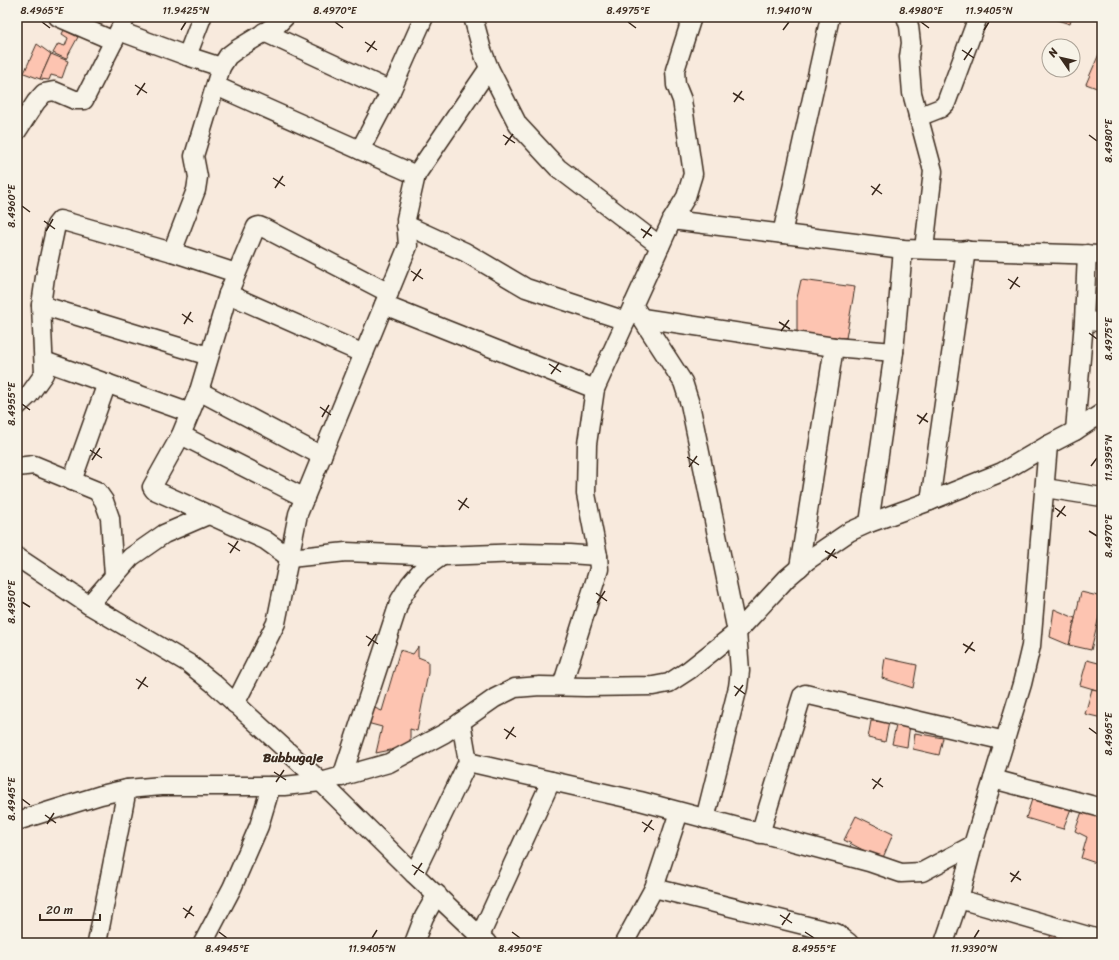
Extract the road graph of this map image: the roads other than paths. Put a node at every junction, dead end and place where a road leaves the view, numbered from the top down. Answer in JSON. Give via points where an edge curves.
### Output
{"nodes":[{"id":1,"x":60,"y":17,"type":"edge"},
{"id":2,"x":202,"y":17,"type":"edge"},
{"id":3,"x":285,"y":17,"type":"edge"},
{"id":4,"x":424,"y":17,"type":"edge"},
{"id":5,"x":473,"y":17,"type":"edge"},
{"id":6,"x":692,"y":17,"type":"edge"},
{"id":7,"x":830,"y":17,"type":"edge"},
{"id":8,"x":906,"y":17,"type":"edge"},
{"id":9,"x":978,"y":17,"type":"edge"},
{"id":10,"x":119,"y":29,"type":"edge"},
{"id":11,"x":264,"y":32,"type":"junction"},
{"id":12,"x":187,"y":56,"type":"junction"},
{"id":13,"x":222,"y":67,"type":"junction"},
{"id":14,"x":490,"y":68,"type":"junction"},
{"id":15,"x":216,"y":86,"type":"junction"},
{"id":16,"x":391,"y":92,"type":"junction"},
{"id":17,"x":918,"y":118,"type":"junction"},
{"id":18,"x":17,"y":131,"type":"edge"},
{"id":19,"x":360,"y":150,"type":"junction"},
{"id":20,"x":416,"y":175,"type":"junction"},
{"id":21,"x":672,"y":220,"type":"junction"},
{"id":22,"x":406,"y":225,"type":"junction"},
{"id":23,"x":782,"y":234,"type":"junction"},
{"id":24,"x":660,"y":246,"type":"junction"},
{"id":25,"x":903,"y":249,"type":"junction"},
{"id":26,"x":924,"y":249,"type":"junction"},
{"id":27,"x":966,"y":250,"type":"junction"},
{"id":28,"x":172,"y":252,"type":"junction"},
{"id":29,"x":1094,"y":254,"type":"edge"},
{"id":30,"x":236,"y":273,"type":"junction"},
{"id":31,"x":228,"y":294,"type":"junction"},
{"id":32,"x":386,"y":299,"type":"junction"},
{"id":33,"x":41,"y":305,"type":"junction"},
{"id":34,"x":634,"y":315,"type":"junction"},
{"id":35,"x":1084,"y":321,"type":"junction"},
{"id":36,"x":1102,"y":322,"type":"edge"},
{"id":37,"x":834,"y":347,"type":"junction"},
{"id":38,"x":894,"y":352,"type":"junction"},
{"id":39,"x":364,"y":354,"type":"junction"},
{"id":40,"x":209,"y":356,"type":"junction"},
{"id":41,"x":44,"y":361,"type":"junction"},
{"id":42,"x":107,"y":383,"type":"junction"},
{"id":43,"x":595,"y":389,"type":"junction"},
{"id":44,"x":199,"y":391,"type":"junction"},
{"id":45,"x":17,"y":406,"type":"edge"},
{"id":46,"x":190,"y":413,"type":"junction"},
{"id":47,"x":1102,"y":413,"type":"edge"},
{"id":48,"x":1075,"y":431,"type":"junction"},
{"id":49,"x":181,"y":435,"type":"junction"},
{"id":50,"x":1048,"y":444,"type":"junction"},
{"id":51,"x":322,"y":456,"type":"junction"},
{"id":52,"x":17,"y":467,"type":"edge"},
{"id":53,"x":72,"y":481,"type":"junction"},
{"id":54,"x":1045,"y":488,"type":"junction"},
{"id":55,"x":1102,"y":497,"type":"edge"},
{"id":56,"x":305,"y":498,"type":"junction"},
{"id":57,"x":930,"y":501,"type":"junction"},
{"id":58,"x":208,"y":515,"type":"junction"},
{"id":59,"x":869,"y":523,"type":"junction"},
{"id":60,"x":442,"y":556,"type":"junction"},
{"id":61,"x":598,"y":556,"type":"junction"},
{"id":62,"x":17,"y":557,"type":"edge"},
{"id":63,"x":290,"y":558,"type":"junction"},
{"id":64,"x":799,"y":568,"type":"junction"},
{"id":65,"x":114,"y":576,"type":"junction"},
{"id":66,"x":89,"y":605,"type":"junction"},
{"id":67,"x":737,"y":632,"type":"junction"},
{"id":68,"x":562,"y":686,"type":"junction"},
{"id":69,"x":235,"y":704,"type":"junction"},
{"id":70,"x":461,"y":722,"type":"junction"},
{"id":71,"x":1005,"y":741,"type":"junction"},
{"id":72,"x":468,"y":762,"type":"junction"},
{"id":73,"x":342,"y":777,"type":"junction"},
{"id":74,"x":993,"y":779,"type":"junction"},
{"id":75,"x":322,"y":782,"type":"junction"},
{"id":76,"x":551,"y":782,"type":"junction"},
{"id":77,"x":271,"y":786,"type":"junction"},
{"id":78,"x":127,"y":789,"type":"junction"},
{"id":79,"x":1102,"y":808,"type":"edge"},
{"id":80,"x":680,"y":812,"type":"junction"},
{"id":81,"x":705,"y":819,"type":"junction"},
{"id":82,"x":17,"y":821,"type":"edge"},
{"id":83,"x":760,"y":834,"type":"junction"},
{"id":84,"x":973,"y":845,"type":"junction"},
{"id":85,"x":414,"y":874,"type":"junction"},
{"id":86,"x":654,"y":888,"type":"junction"},
{"id":87,"x":437,"y":894,"type":"junction"},
{"id":88,"x":959,"y":899,"type":"junction"},
{"id":89,"x":484,"y":939,"type":"edge"},
{"id":90,"x":1102,"y":940,"type":"edge"},
{"id":91,"x":97,"y":943,"type":"edge"},
{"id":92,"x":204,"y":943,"type":"edge"},
{"id":93,"x":414,"y":943,"type":"edge"},
{"id":94,"x":624,"y":943,"type":"edge"},
{"id":95,"x":849,"y":943,"type":"edge"},
{"id":96,"x":944,"y":943,"type":"edge"}],
"edges":[{"from":1,"to":10,"type":"street"},
{"from":2,"to":12,"type":"street"},
{"from":3,"to":11,"type":"street"},
{"from":4,"to":16,"type":"street"},
{"from":5,"to":14,"type":"street"},
{"from":6,"to":21,"type":"street","via":[[675,70],[693,174],[686,197]]},
{"from":7,"to":23,"type":"street"},
{"from":8,"to":17,"type":"street","via":[[910,26],[910,83]]},
{"from":9,"to":17,"type":"street","via":[[946,103],[941,108]]},
{"from":10,"to":12,"type":"street"},
{"from":10,"to":18,"type":"street","via":[[84,100],[75,100],[54,91],[44,93]]},
{"from":11,"to":13,"type":"street","via":[[228,56]]},
{"from":11,"to":16,"type":"street"},
{"from":12,"to":13,"type":"street"},
{"from":13,"to":15,"type":"street"},
{"from":14,"to":20,"type":"street"},
{"from":14,"to":24,"type":"street","via":[[518,125],[558,168]]},
{"from":15,"to":19,"type":"street"},
{"from":15,"to":28,"type":"street","via":[[194,156],[198,177],[196,190]]},
{"from":16,"to":19,"type":"street"},
{"from":17,"to":26,"type":"street","via":[[933,171]]},
{"from":19,"to":20,"type":"street"},
{"from":20,"to":22,"type":"street"},
{"from":21,"to":23,"type":"street"},
{"from":21,"to":24,"type":"street"},
{"from":22,"to":32,"type":"street","via":[[408,246]]},
{"from":22,"to":34,"type":"street","via":[[465,252],[526,288]]},
{"from":23,"to":25,"type":"street"},
{"from":24,"to":34,"type":"street"},
{"from":25,"to":26,"type":"street"},
{"from":25,"to":38,"type":"street"},
{"from":26,"to":27,"type":"street"},
{"from":27,"to":29,"type":"street"},
{"from":27,"to":57,"type":"street"},
{"from":28,"to":30,"type":"street"},
{"from":28,"to":33,"type":"street","via":[[60,220],[56,225]]},
{"from":29,"to":35,"type":"street"},
{"from":30,"to":31,"type":"street"},
{"from":30,"to":32,"type":"street","via":[[256,227],[259,226]]},
{"from":31,"to":39,"type":"street"},
{"from":31,"to":40,"type":"street"},
{"from":32,"to":39,"type":"street"},
{"from":32,"to":43,"type":"street"},
{"from":33,"to":40,"type":"street"},
{"from":33,"to":41,"type":"street"},
{"from":34,"to":37,"type":"street"},
{"from":34,"to":43,"type":"street"},
{"from":34,"to":67,"type":"street","via":[[683,382],[690,404]]},
{"from":35,"to":36,"type":"street"},
{"from":35,"to":48,"type":"street"},
{"from":37,"to":38,"type":"street"},
{"from":37,"to":64,"type":"street"},
{"from":38,"to":59,"type":"street"},
{"from":39,"to":51,"type":"street"},
{"from":40,"to":44,"type":"street"},
{"from":41,"to":42,"type":"street"},
{"from":41,"to":45,"type":"street","via":[[44,374],[29,395]]},
{"from":42,"to":46,"type":"street"},
{"from":42,"to":53,"type":"street"},
{"from":43,"to":61,"type":"street","via":[[587,444],[586,494]]},
{"from":44,"to":46,"type":"street"},
{"from":44,"to":51,"type":"street"},
{"from":46,"to":49,"type":"street"},
{"from":47,"to":48,"type":"street"},
{"from":48,"to":50,"type":"street"},
{"from":49,"to":56,"type":"street"},
{"from":49,"to":58,"type":"street","via":[[152,487],[157,492]]},
{"from":50,"to":54,"type":"street"},
{"from":50,"to":57,"type":"street","via":[[1002,472]]},
{"from":51,"to":56,"type":"street"},
{"from":52,"to":53,"type":"street","via":[[34,465]]},
{"from":53,"to":65,"type":"street","via":[[97,490],[104,501],[110,518]]},
{"from":54,"to":55,"type":"street"},
{"from":54,"to":71,"type":"street","via":[[1031,646]]},
{"from":56,"to":63,"type":"street","via":[[298,514]]},
{"from":57,"to":59,"type":"street"},
{"from":58,"to":63,"type":"street","via":[[265,540]]},
{"from":58,"to":65,"type":"street","via":[[164,534],[147,545],[131,557]]},
{"from":59,"to":64,"type":"street","via":[[849,532]]},
{"from":60,"to":61,"type":"street","via":[[521,553]]},
{"from":60,"to":63,"type":"street","via":[[346,552]]},
{"from":60,"to":73,"type":"street","via":[[421,571],[400,600]]},
{"from":61,"to":68,"type":"street","via":[[599,569]]},
{"from":62,"to":66,"type":"street"},
{"from":63,"to":69,"type":"street","via":[[276,624]]},
{"from":64,"to":67,"type":"street"},
{"from":65,"to":66,"type":"street"},
{"from":66,"to":69,"type":"street","via":[[188,663]]},
{"from":67,"to":68,"type":"street","via":[[669,683],[653,686],[586,688]]},
{"from":67,"to":81,"type":"street","via":[[740,671],[738,687]]},
{"from":68,"to":70,"type":"street","via":[[515,688],[495,698]]},
{"from":69,"to":75,"type":"street"},
{"from":70,"to":72,"type":"street"},
{"from":70,"to":73,"type":"street","via":[[389,764]]},
{"from":71,"to":74,"type":"street"},
{"from":71,"to":83,"type":"street","via":[[805,694],[802,696]]},
{"from":72,"to":76,"type":"street"},
{"from":72,"to":85,"type":"street"},
{"from":73,"to":75,"type":"street"},
{"from":74,"to":79,"type":"street"},
{"from":74,"to":84,"type":"street"},
{"from":75,"to":77,"type":"street"},
{"from":75,"to":85,"type":"street"},
{"from":76,"to":80,"type":"street"},
{"from":76,"to":89,"type":"street"},
{"from":77,"to":78,"type":"street","via":[[162,786]]},
{"from":77,"to":92,"type":"street","via":[[259,826]]},
{"from":78,"to":82,"type":"street"},
{"from":78,"to":91,"type":"street"},
{"from":80,"to":81,"type":"street"},
{"from":80,"to":86,"type":"street"},
{"from":81,"to":83,"type":"street"},
{"from":83,"to":84,"type":"street","via":[[869,862],[901,873],[922,872]]},
{"from":84,"to":88,"type":"street"},
{"from":85,"to":87,"type":"street"},
{"from":86,"to":94,"type":"street"},
{"from":86,"to":95,"type":"street","via":[[836,933]]},
{"from":87,"to":89,"type":"street"},
{"from":87,"to":93,"type":"street"},
{"from":88,"to":90,"type":"street"},
{"from":88,"to":96,"type":"street"}]}
